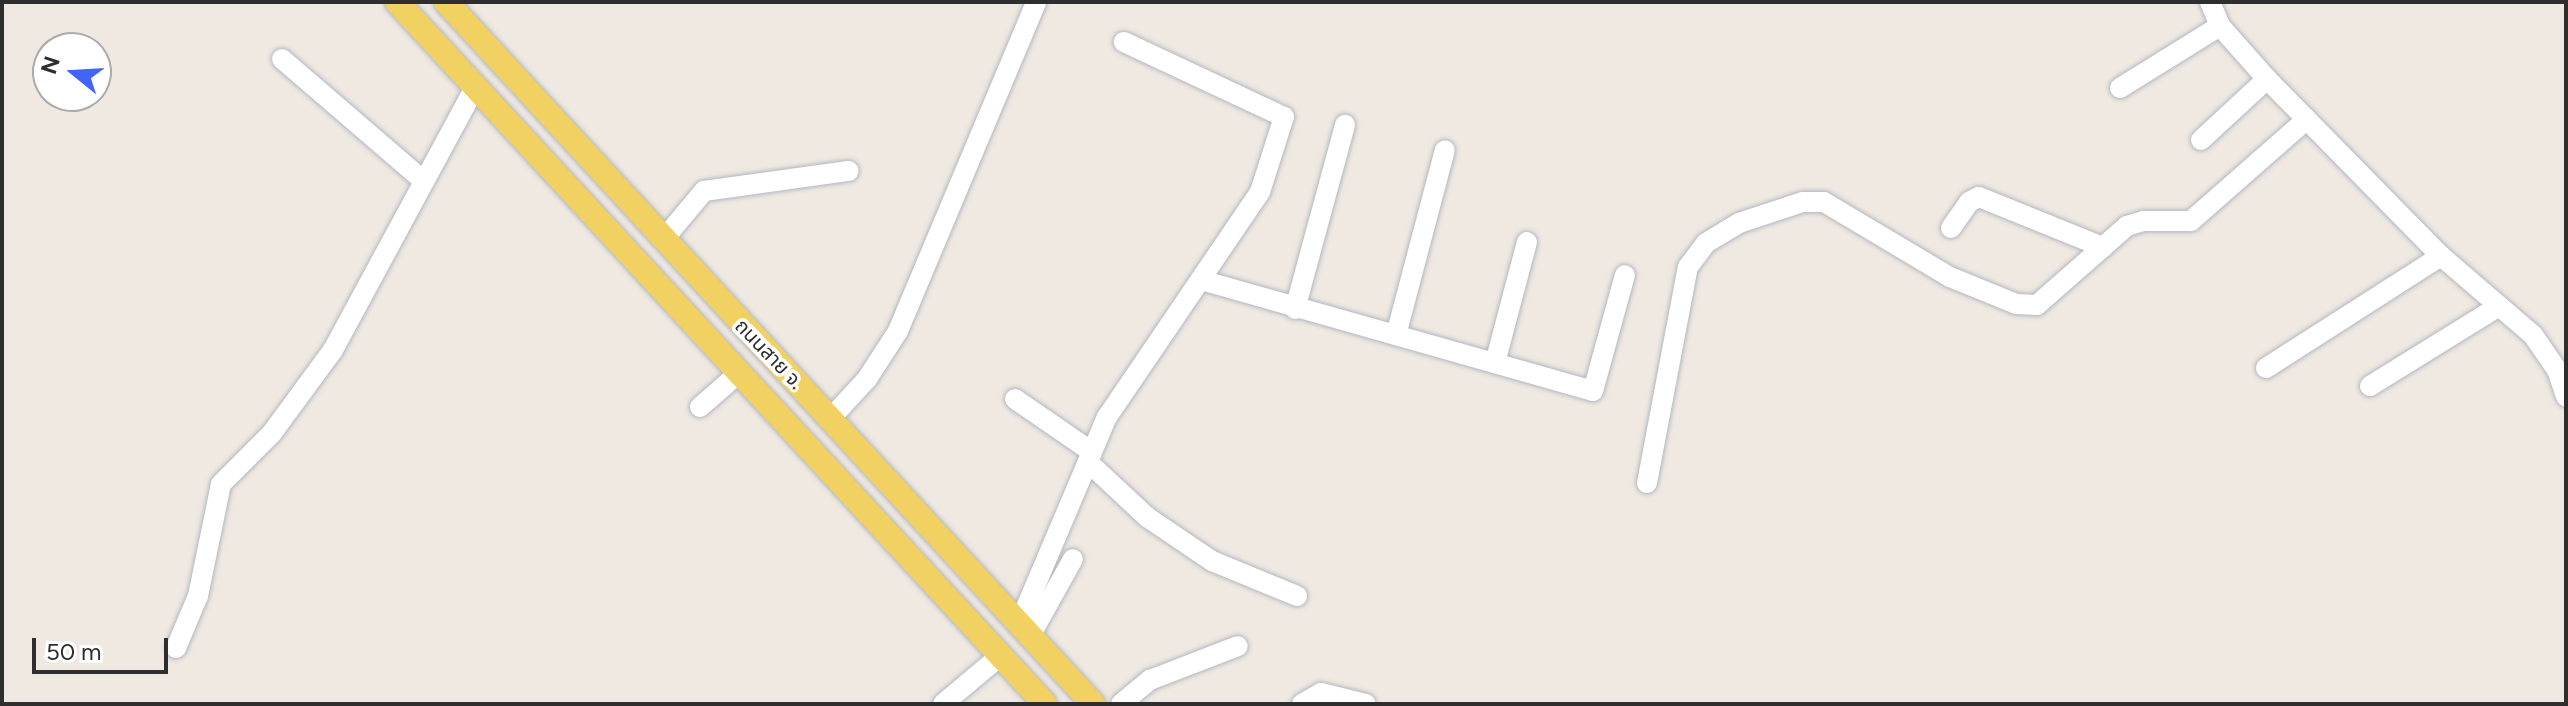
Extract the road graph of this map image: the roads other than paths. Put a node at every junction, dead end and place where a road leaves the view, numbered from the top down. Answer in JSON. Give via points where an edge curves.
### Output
{"nodes":[{"id":1,"x":397,"y":2,"type":"edge"},
{"id":2,"x":446,"y":2,"type":"edge"},
{"id":3,"x":1036,"y":2,"type":"edge"},
{"id":4,"x":2217,"y":10,"type":"edge"},
{"id":5,"x":1124,"y":42,"type":"dead end"},
{"id":6,"x":282,"y":59,"type":"dead end"},
{"id":7,"x":2267,"y":79,"type":"junction"},
{"id":8,"x":475,"y":87,"type":"junction"},
{"id":9,"x":2120,"y":88,"type":"dead end"},
{"id":10,"x":2307,"y":119,"type":"junction"},
{"id":11,"x":1345,"y":125,"type":"dead end"},
{"id":12,"x":2201,"y":140,"type":"dead end"},
{"id":13,"x":1445,"y":150,"type":"dead end"},
{"id":14,"x":849,"y":171,"type":"dead end"},
{"id":15,"x":424,"y":181,"type":"junction"},
{"id":16,"x":1951,"y":228,"type":"dead end"},
{"id":17,"x":663,"y":240,"type":"junction"},
{"id":18,"x":1527,"y":242,"type":"dead end"},
{"id":19,"x":2103,"y":247,"type":"junction"},
{"id":20,"x":2441,"y":256,"type":"junction"},
{"id":21,"x":1625,"y":275,"type":"dead end"},
{"id":22,"x":1201,"y":280,"type":"junction"},
{"id":23,"x":2499,"y":306,"type":"junction"},
{"id":24,"x":1295,"y":309,"type":"junction"},
{"id":25,"x":1396,"y":335,"type":"junction"},
{"id":26,"x":1495,"y":363,"type":"junction"},
{"id":27,"x":2266,"y":368,"type":"dead end"},
{"id":28,"x":739,"y":373,"type":"junction"},
{"id":29,"x":2370,"y":386,"type":"dead end"},
{"id":30,"x":2566,"y":396,"type":"edge"},
{"id":31,"x":1015,"y":399,"type":"dead end"},
{"id":32,"x":700,"y":407,"type":"dead end"},
{"id":33,"x":831,"y":418,"type":"junction"},
{"id":34,"x":1090,"y":457,"type":"junction"},
{"id":35,"x":1647,"y":483,"type":"dead end"},
{"id":36,"x":1073,"y":559,"type":"dead end"},
{"id":37,"x":1297,"y":596,"type":"dead end"},
{"id":38,"x":1025,"y":630,"type":"junction"},
{"id":39,"x":1238,"y":646,"type":"dead end"},
{"id":40,"x":176,"y":648,"type":"dead end"},
{"id":41,"x":1000,"y":656,"type":"junction"},
{"id":42,"x":943,"y":704,"type":"edge"},
{"id":43,"x":1045,"y":704,"type":"edge"},
{"id":44,"x":1093,"y":704,"type":"edge"},
{"id":45,"x":1121,"y":704,"type":"edge"},
{"id":46,"x":1302,"y":704,"type":"edge"},
{"id":47,"x":1366,"y":704,"type":"edge"}],
"edges":[{"from":1,"to":8,"type":"main road","name":"ถนนสาย จ."},
{"from":2,"to":17,"type":"main road","name":"ถนนสาย จ."},
{"from":3,"to":33,"type":"street","via":[[898,331],[867,379]]},
{"from":4,"to":7,"type":"street"},
{"from":4,"to":9,"type":"street"},
{"from":5,"to":22,"type":"street","via":[[1284,117],[1260,192]]},
{"from":6,"to":15,"type":"street"},
{"from":7,"to":10,"type":"street"},
{"from":7,"to":12,"type":"street"},
{"from":8,"to":15,"type":"street"},
{"from":8,"to":28,"type":"main road","name":"ถนนสาย จ."},
{"from":10,"to":19,"type":"street","via":[[2191,221],[2143,221],[2127,226]]},
{"from":10,"to":20,"type":"street"},
{"from":11,"to":24,"type":"street"},
{"from":13,"to":25,"type":"street"},
{"from":14,"to":17,"type":"street","via":[[704,191]]},
{"from":15,"to":40,"type":"street","via":[[333,350],[272,433],[228,473],[213,514],[198,596]]},
{"from":16,"to":19,"type":"street","via":[[1969,202],[1979,197]]},
{"from":17,"to":33,"type":"main road","name":"ถนนสาย จ."},
{"from":18,"to":26,"type":"street"},
{"from":19,"to":35,"type":"street","via":[[2037,305],[2016,304],[1906,254],[1824,202],[1803,202],[1739,223],[1706,243],[1688,267]]},
{"from":20,"to":23,"type":"street"},
{"from":20,"to":27,"type":"street"},
{"from":21,"to":26,"type":"street","via":[[1593,391]]},
{"from":22,"to":24,"type":"street"},
{"from":22,"to":34,"type":"street","via":[[1157,337],[1107,417]]},
{"from":23,"to":29,"type":"street"},
{"from":23,"to":30,"type":"street","via":[[2533,335],[2557,370]]},
{"from":24,"to":25,"type":"street"},
{"from":25,"to":26,"type":"street"},
{"from":28,"to":32,"type":"street"},
{"from":28,"to":41,"type":"main road","name":"ถนนสาย จ."},
{"from":31,"to":34,"type":"street"},
{"from":33,"to":38,"type":"main road","name":"ถนนสาย จ."},
{"from":34,"to":37,"type":"street","via":[[1147,517],[1212,561]]},
{"from":34,"to":38,"type":"street"},
{"from":36,"to":38,"type":"street"},
{"from":38,"to":44,"type":"main road","name":"ถนนสาย จ."},
{"from":39,"to":45,"type":"street","via":[[1150,680]]},
{"from":41,"to":42,"type":"street"},
{"from":41,"to":43,"type":"main road","name":"ถนนสาย จ."},
{"from":46,"to":47,"type":"street","via":[[1321,693]]}]}
